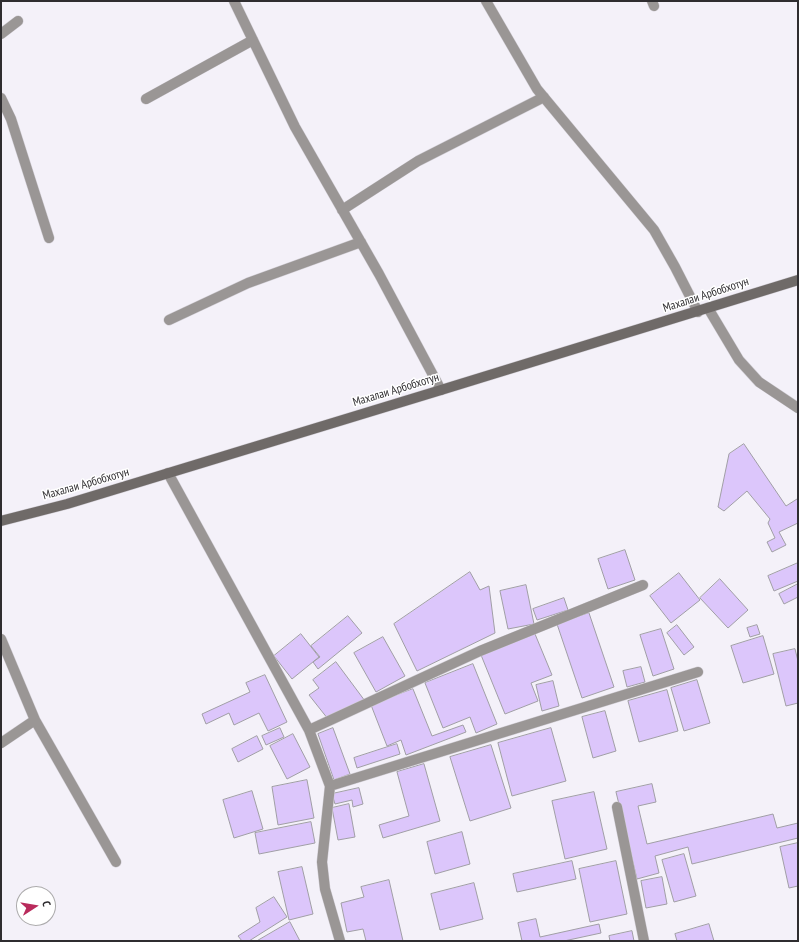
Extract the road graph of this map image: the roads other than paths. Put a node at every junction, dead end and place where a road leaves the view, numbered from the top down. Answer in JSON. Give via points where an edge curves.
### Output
{"nodes":[{"id":1,"x":234,"y":1,"type":"edge"},
{"id":2,"x":486,"y":1,"type":"edge"},
{"id":3,"x":18,"y":21,"type":"dead end"},
{"id":4,"x":1,"y":34,"type":"edge"},
{"id":5,"x":253,"y":40,"type":"junction"},
{"id":6,"x":544,"y":97,"type":"junction"},
{"id":7,"x":1,"y":98,"type":"edge"},
{"id":8,"x":146,"y":99,"type":"dead end"},
{"id":9,"x":342,"y":210,"type":"junction"},
{"id":10,"x":49,"y":238,"type":"dead end"},
{"id":11,"x":361,"y":242,"type":"junction"},
{"id":12,"x":798,"y":280,"type":"edge"},
{"id":13,"x":708,"y":308,"type":"junction"},
{"id":14,"x":698,"y":312,"type":"junction"},
{"id":15,"x":169,"y":320,"type":"dead end"},
{"id":16,"x":441,"y":390,"type":"junction"},
{"id":17,"x":798,"y":408,"type":"edge"},
{"id":18,"x":168,"y":473,"type":"junction"},
{"id":19,"x":1,"y":521,"type":"edge"},
{"id":20,"x":643,"y":585,"type":"dead end"},
{"id":21,"x":1,"y":639,"type":"edge"},
{"id":22,"x":698,"y":672,"type":"dead end"},
{"id":23,"x":35,"y":720,"type":"junction"},
{"id":24,"x":309,"y":730,"type":"junction"},
{"id":25,"x":1,"y":743,"type":"edge"},
{"id":26,"x":330,"y":786,"type":"junction"},
{"id":27,"x":617,"y":807,"type":"dead end"},
{"id":28,"x":116,"y":862,"type":"dead end"},
{"id":29,"x":340,"y":941,"type":"edge"},
{"id":30,"x":644,"y":941,"type":"edge"}],
"edges":[{"from":1,"to":5,"type":"street"},
{"from":2,"to":6,"type":"street"},
{"from":3,"to":4,"type":"street"},
{"from":5,"to":8,"type":"street"},
{"from":5,"to":9,"type":"street","via":[[295,127]]},
{"from":6,"to":9,"type":"street","via":[[418,161]]},
{"from":6,"to":14,"type":"street","via":[[654,230]]},
{"from":7,"to":10,"type":"street","via":[[11,119]]},
{"from":9,"to":11,"type":"street"},
{"from":11,"to":15,"type":"street","via":[[248,283]]},
{"from":11,"to":16,"type":"street"},
{"from":12,"to":13,"type":"street","name":"Махалаи Арбобхотун"},
{"from":13,"to":14,"type":"street","name":"Махалаи Арбобхотун"},
{"from":13,"to":17,"type":"street","via":[[739,360],[759,382]]},
{"from":14,"to":16,"type":"street","name":"Махалаи Арбобхотун"},
{"from":16,"to":18,"type":"street","name":"Махалаи Арбобхотун"},
{"from":18,"to":19,"type":"street","name":"Махалаи Арбобхотун"},
{"from":18,"to":24,"type":"street"},
{"from":20,"to":24,"type":"street","via":[[480,651]]},
{"from":21,"to":23,"type":"street"},
{"from":22,"to":26,"type":"street"},
{"from":23,"to":25,"type":"street"},
{"from":23,"to":28,"type":"street"},
{"from":24,"to":26,"type":"street"},
{"from":26,"to":29,"type":"street","via":[[322,862],[324,889]]},
{"from":27,"to":30,"type":"street"}]}
